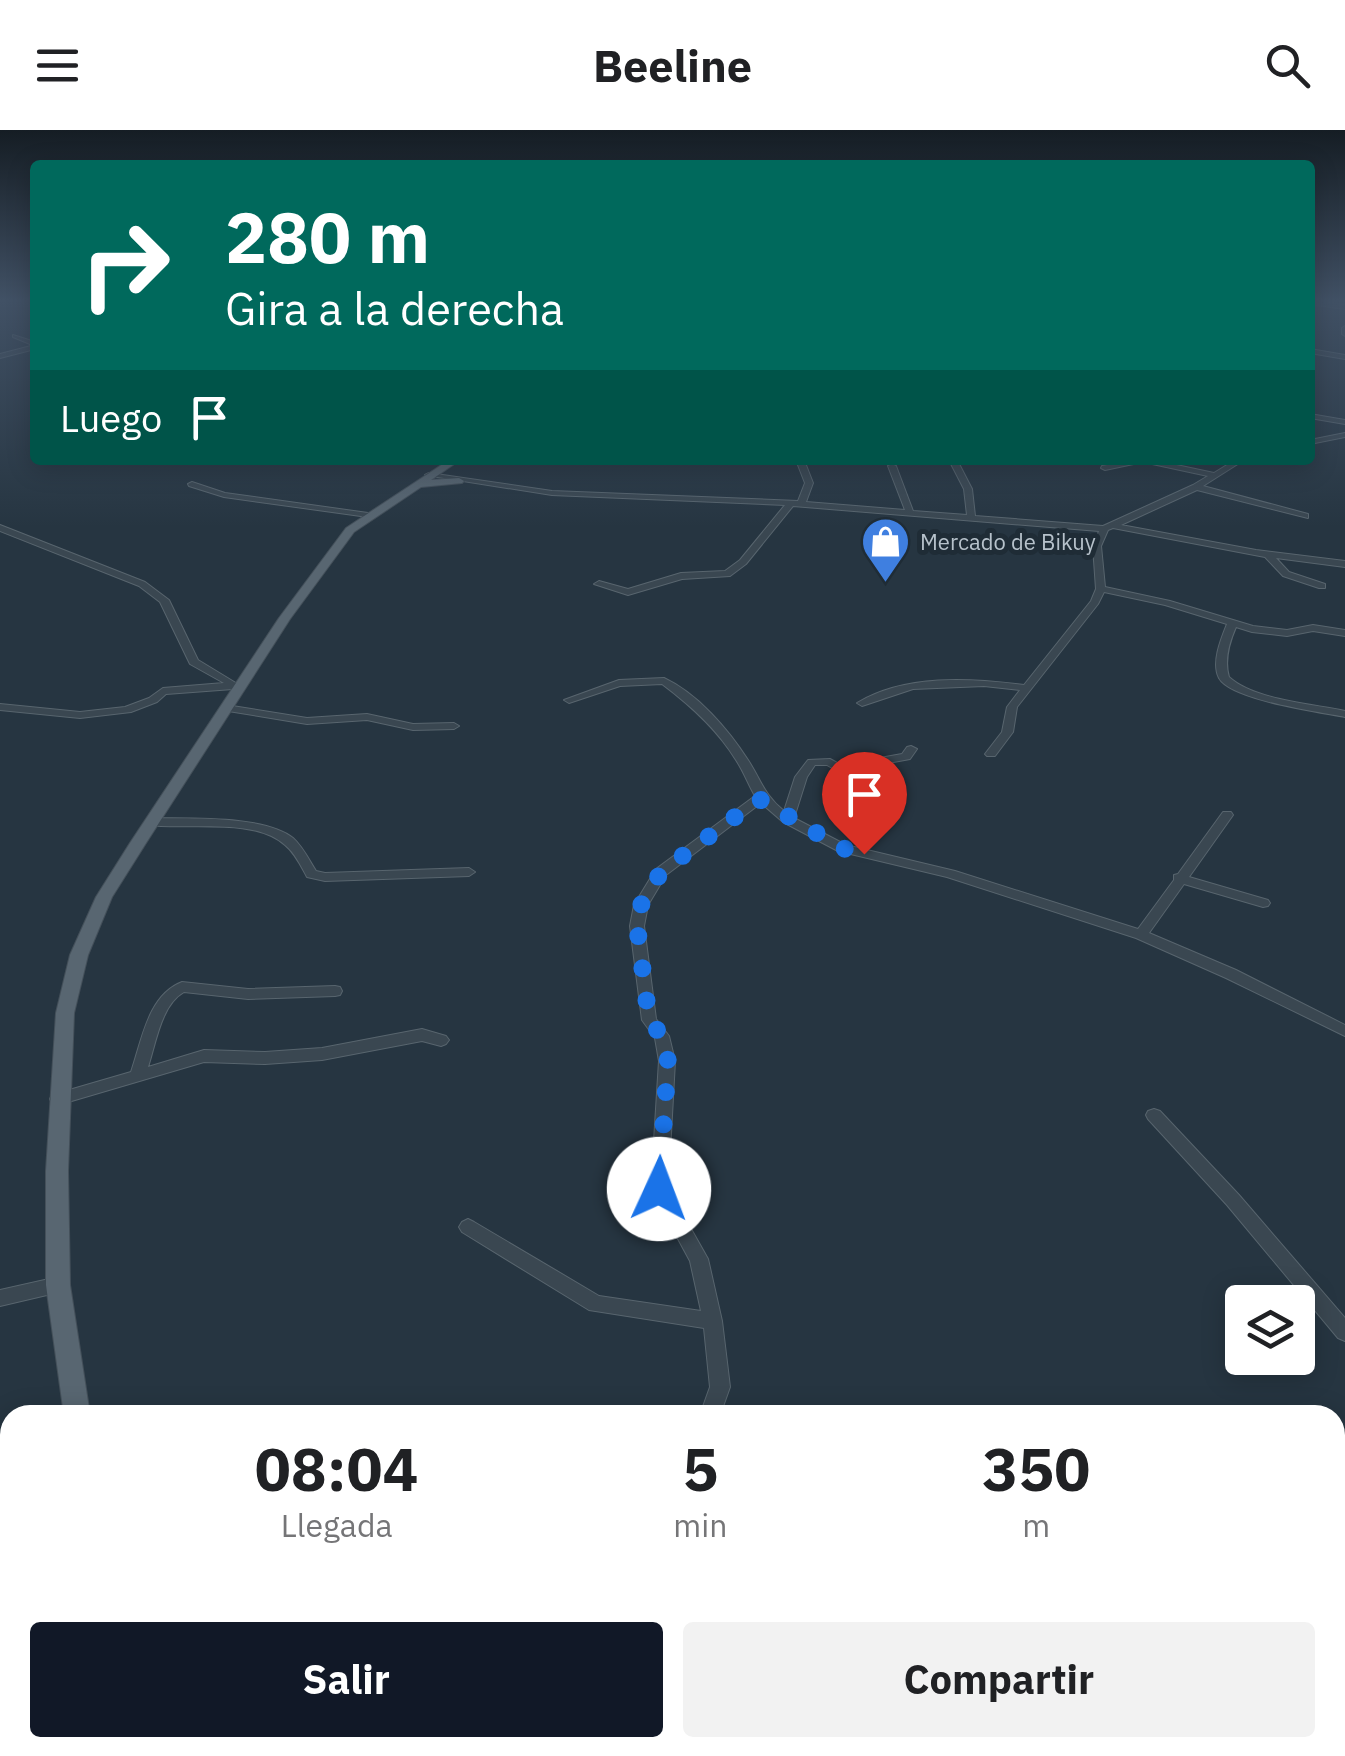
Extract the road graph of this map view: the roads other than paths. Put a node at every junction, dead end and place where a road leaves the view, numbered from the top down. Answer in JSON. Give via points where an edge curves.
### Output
{"nodes":[{"id":1,"x":1315,"y":417,"type":"edge"},
{"id":2,"x":1345,"y":422,"type":"edge"},
{"id":3,"x":1345,"y":435,"type":"edge"},
{"id":4,"x":1315,"y":441,"type":"edge"},
{"id":5,"x":448,"y":465,"type":"edge"},
{"id":6,"x":454,"y":465,"type":"edge"},
{"id":7,"x":802,"y":465,"type":"edge"},
{"id":8,"x":956,"y":465,"type":"edge"},
{"id":9,"x":1119,"y":465,"type":"edge"},
{"id":10,"x":1165,"y":465,"type":"edge"},
{"id":11,"x":1232,"y":465,"type":"edge"},
{"id":12,"x":892,"y":466,"type":"dead end"},
{"id":13,"x":1105,"y":468,"type":"dead end"},
{"id":14,"x":431,"y":474,"type":"junction"},
{"id":15,"x":1213,"y":476,"type":"junction"},
{"id":16,"x":462,"y":480,"type":"junction"},
{"id":17,"x":192,"y":484,"type":"dead end"},
{"id":18,"x":412,"y":486,"type":"junction"},
{"id":19,"x":1196,"y":487,"type":"junction"},
{"id":20,"x":796,"y":504,"type":"junction"},
{"id":21,"x":910,"y":513,"type":"junction"},
{"id":22,"x":368,"y":515,"type":"junction"},
{"id":23,"x":1305,"y":516,"type":"dead end"},
{"id":24,"x":971,"y":518,"type":"junction"},
{"id":25,"x":0,"y":528,"type":"edge"},
{"id":26,"x":1109,"y":528,"type":"junction"},
{"id":27,"x":1266,"y":554,"type":"junction"},
{"id":28,"x":1345,"y":564,"type":"edge"},
{"id":29,"x":599,"y":584,"type":"dead end"},
{"id":30,"x":1322,"y":586,"type":"dead end"},
{"id":31,"x":1101,"y":589,"type":"junction"},
{"id":32,"x":1232,"y":624,"type":"junction"},
{"id":33,"x":1345,"y":633,"type":"edge"},
{"id":34,"x":236,"y":687,"type":"junction"},
{"id":35,"x":1026,"y":688,"type":"junction"},
{"id":36,"x":569,"y":700,"type":"dead end"},
{"id":37,"x":862,"y":704,"type":"dead end"},
{"id":38,"x":0,"y":706,"type":"edge"},
{"id":39,"x":226,"y":708,"type":"junction"},
{"id":40,"x":1345,"y":714,"type":"edge"},
{"id":41,"x":454,"y":726,"type":"dead end"},
{"id":42,"x":912,"y":749,"type":"dead end"},
{"id":43,"x":991,"y":754,"type":"dead end"},
{"id":44,"x":759,"y":799,"type":"junction"},
{"id":45,"x":1227,"y":815,"type":"dead end"},
{"id":46,"x":786,"y":818,"type":"junction"},
{"id":47,"x":152,"y":822,"type":"junction"},
{"id":48,"x":468,"y":872,"type":"dead end"},
{"id":49,"x":1179,"y":878,"type":"junction"},
{"id":50,"x":1263,"y":903,"type":"dead end"},
{"id":51,"x":1140,"y":935,"type":"junction"},
{"id":52,"x":335,"y":990,"type":"dead end"},
{"id":53,"x":1345,"y":1031,"type":"edge"},
{"id":54,"x":441,"y":1040,"type":"dead end"},
{"id":55,"x":138,"y":1073,"type":"junction"},
{"id":56,"x":58,"y":1099,"type":"junction"},
{"id":57,"x":1154,"y":1115,"type":"dead end"},
{"id":58,"x":468,"y":1228,"type":"dead end"},
{"id":59,"x":58,"y":1285,"type":"junction"},
{"id":60,"x":0,"y":1298,"type":"edge"},
{"id":61,"x":713,"y":1321,"type":"junction"},
{"id":62,"x":1345,"y":1332,"type":"edge"},
{"id":63,"x":76,"y":1405,"type":"edge"},
{"id":64,"x":714,"y":1405,"type":"edge"}],
"edges":[{"from":1,"to":2,"type":"street"},
{"from":3,"to":4,"type":"street"},
{"from":5,"to":14,"type":"main road"},
{"from":6,"to":16,"type":"main road"},
{"from":7,"to":20,"type":"street","via":[[809,483]]},
{"from":8,"to":24,"type":"street","via":[[968,489]]},
{"from":9,"to":13,"type":"street"},
{"from":10,"to":15,"type":"street"},
{"from":11,"to":15,"type":"street"},
{"from":12,"to":21,"type":"street"},
{"from":14,"to":16,"type":"street"},
{"from":14,"to":18,"type":"main road"},
{"from":15,"to":19,"type":"street"},
{"from":16,"to":18,"type":"main road"},
{"from":16,"to":20,"type":"street","via":[[552,493]]},
{"from":17,"to":22,"type":"street","via":[[224,496]]},
{"from":18,"to":22,"type":"main road"},
{"from":19,"to":23,"type":"street"},
{"from":19,"to":26,"type":"street"},
{"from":20,"to":21,"type":"street"},
{"from":20,"to":29,"type":"street","via":[[727,574],[681,576],[628,592]]},
{"from":21,"to":24,"type":"street"},
{"from":22,"to":34,"type":"main road","via":[[350,530]]},
{"from":24,"to":26,"type":"street"},
{"from":25,"to":34,"type":"street","via":[[142,584],[164,600],[194,662]]},
{"from":26,"to":27,"type":"street"},
{"from":26,"to":31,"type":"street","via":[[1096,562]]},
{"from":27,"to":28,"type":"street"},
{"from":27,"to":30,"type":"street","via":[[1286,574]]},
{"from":31,"to":32,"type":"street"},
{"from":31,"to":35,"type":"street"},
{"from":32,"to":33,"type":"street"},
{"from":32,"to":40,"type":"street","via":[[1223,656],[1229,684]]},
{"from":34,"to":38,"type":"street","via":[[164,690],[126,710],[80,716]]},
{"from":34,"to":39,"type":"main road"},
{"from":35,"to":37,"type":"street","via":[[912,686]]},
{"from":35,"to":43,"type":"street"},
{"from":36,"to":44,"type":"street","via":[[619,683],[664,681],[702,710],[743,760]]},
{"from":39,"to":41,"type":"street","via":[[307,722],[366,717],[413,727]]},
{"from":39,"to":47,"type":"main road"},
{"from":42,"to":46,"type":"street","via":[[906,758],[839,769],[812,762]]},
{"from":44,"to":46,"type":"street"},
{"from":44,"to":61,"type":"street","via":[[661,872],[637,926],[649,1020],[662,1036],[668,1061],[659,1189],[699,1260]]},
{"from":45,"to":49,"type":"street"},
{"from":46,"to":51,"type":"street","via":[[842,848],[950,874]]},
{"from":47,"to":48,"type":"street","via":[[222,823],[282,837],[312,874]]},
{"from":47,"to":56,"type":"main road","via":[[104,897],[72,977]]},
{"from":49,"to":50,"type":"street"},
{"from":49,"to":51,"type":"street"},
{"from":51,"to":53,"type":"street"},
{"from":52,"to":55,"type":"street","via":[[248,994],[182,987],[162,1004]]},
{"from":54,"to":55,"type":"street","via":[[422,1035],[322,1054],[204,1056]]},
{"from":55,"to":56,"type":"street"},
{"from":56,"to":59,"type":"main road"},
{"from":57,"to":62,"type":"street"},
{"from":58,"to":61,"type":"street","via":[[596,1304]]},
{"from":59,"to":60,"type":"street"},
{"from":59,"to":63,"type":"main road"},
{"from":61,"to":64,"type":"street","via":[[720,1388]]}]}
